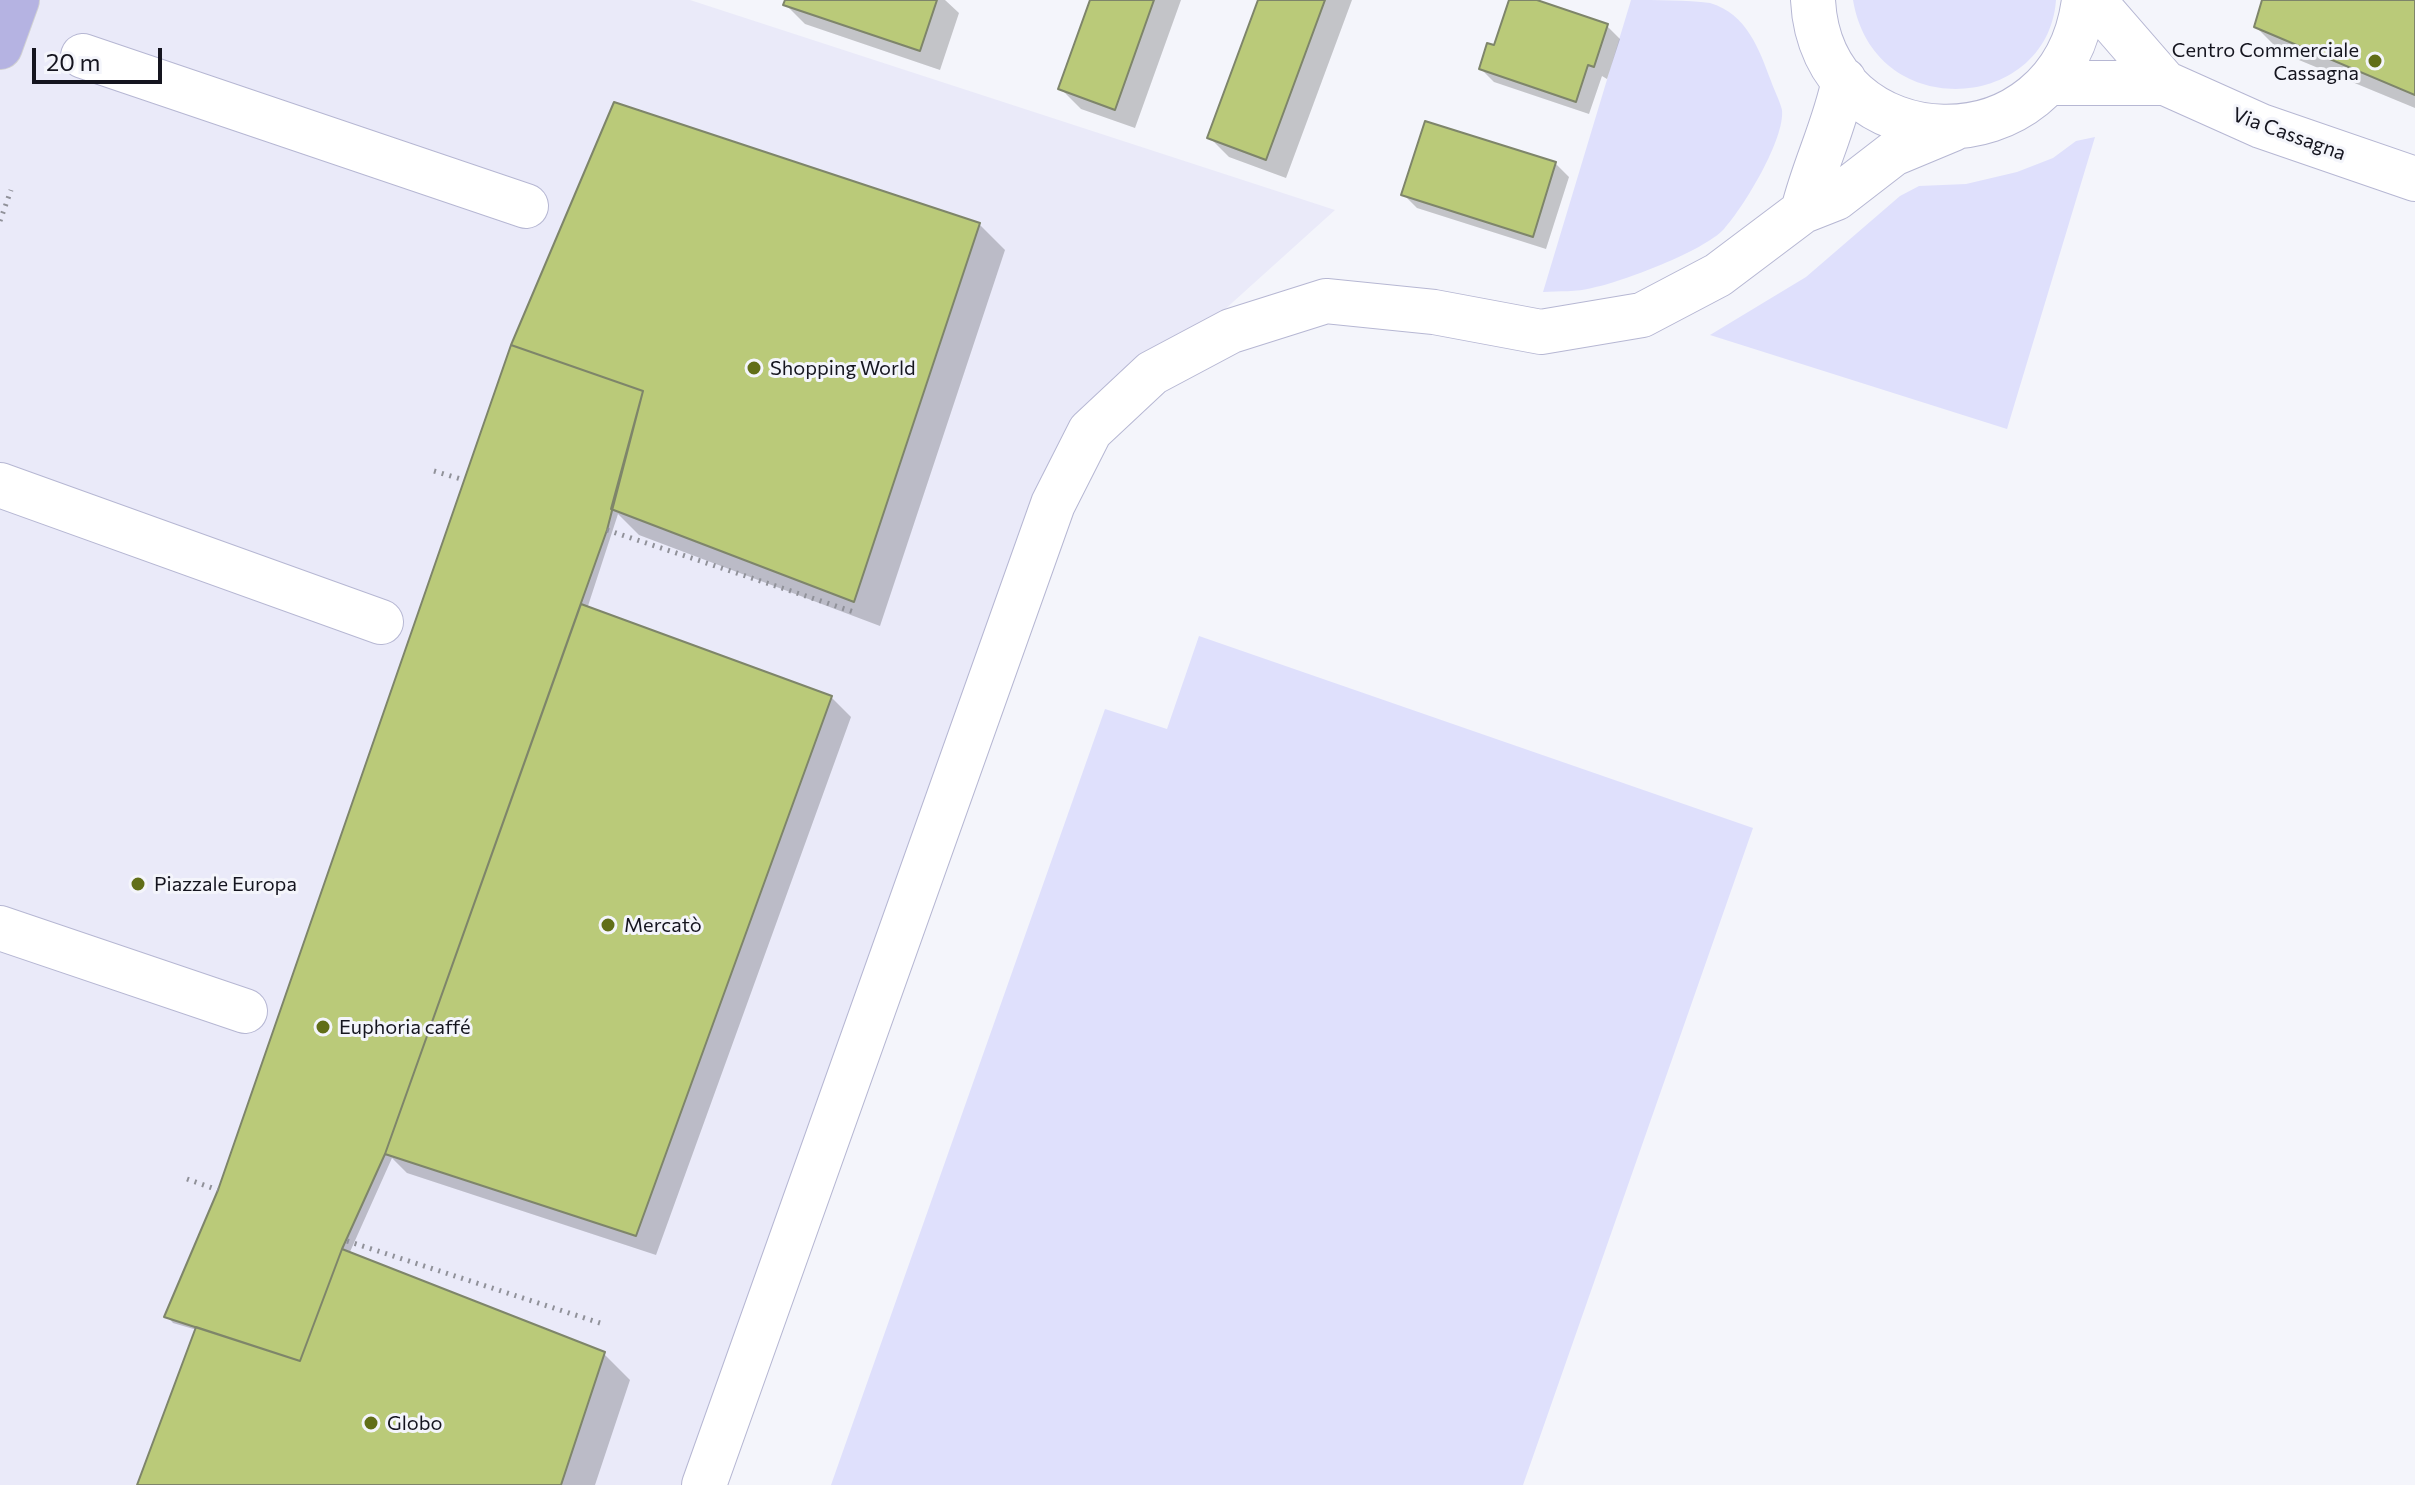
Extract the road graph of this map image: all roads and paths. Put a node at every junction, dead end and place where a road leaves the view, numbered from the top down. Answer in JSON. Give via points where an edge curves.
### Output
{"nodes":[{"id":1,"x":17,"y":0,"type":"edge"},
{"id":2,"x":2084,"y":0,"type":"edge"},
{"id":3,"x":2093,"y":0,"type":"edge"},
{"id":4,"x":1806,"y":5,"type":"edge"},
{"id":5,"x":0,"y":47,"type":"edge"},
{"id":6,"x":83,"y":56,"type":"dead end"},
{"id":7,"x":1844,"y":80,"type":"junction"},
{"id":8,"x":2048,"y":83,"type":"junction"},
{"id":9,"x":2165,"y":83,"type":"junction"},
{"id":10,"x":1953,"y":129,"type":"junction"},
{"id":11,"x":2415,"y":179,"type":"edge"},
{"id":12,"x":11,"y":190,"type":"dead end"},
{"id":13,"x":526,"y":206,"type":"dead end"},
{"id":14,"x":1803,"y":211,"type":"junction"},
{"id":15,"x":0,"y":221,"type":"edge"},
{"id":16,"x":434,"y":471,"type":"dead end"},
{"id":17,"x":464,"y":480,"type":"dead end"},
{"id":18,"x":0,"y":485,"type":"edge"},
{"id":19,"x":607,"y":530,"type":"dead end"},
{"id":20,"x":854,"y":612,"type":"dead end"},
{"id":21,"x":381,"y":622,"type":"dead end"},
{"id":22,"x":0,"y":928,"type":"edge"},
{"id":23,"x":245,"y":1011,"type":"dead end"},
{"id":24,"x":187,"y":1179,"type":"dead end"},
{"id":25,"x":218,"y":1190,"type":"dead end"},
{"id":26,"x":347,"y":1241,"type":"dead end"},
{"id":27,"x":600,"y":1323,"type":"dead end"},
{"id":28,"x":704,"y":1485,"type":"edge"}],
"edges":[{"from":1,"to":5,"type":"main road"},
{"from":2,"to":8,"type":"street","via":[[2075,40],[2063,67]]},
{"from":3,"to":9,"type":"street","name":"Via Cassagna"},
{"from":4,"to":7,"type":"street","via":[[1824,50]]},
{"from":6,"to":13,"type":"street"},
{"from":7,"to":10,"type":"street","via":[[1870,104],[1910,123]]},
{"from":7,"to":14,"type":"street","via":[[1837,116]]},
{"from":8,"to":9,"type":"street","name":"Via Cassagna"},
{"from":8,"to":10,"type":"street","via":[[2034,98],[1995,120]]},
{"from":9,"to":11,"type":"street","name":"Via Cassagna","via":[[2261,126]]},
{"from":10,"to":14,"type":"street","via":[[1893,154],[1836,198]]},
{"from":12,"to":15,"type":"path"},
{"from":14,"to":28,"type":"street","via":[[1718,275],[1642,315],[1541,332],[1434,312],[1326,301],[1231,331],[1152,373],[1090,431],[1053,504]]},
{"from":16,"to":17,"type":"path"},
{"from":18,"to":21,"type":"street"},
{"from":19,"to":20,"type":"path"},
{"from":22,"to":23,"type":"street"},
{"from":24,"to":25,"type":"path"},
{"from":26,"to":27,"type":"path"}]}
